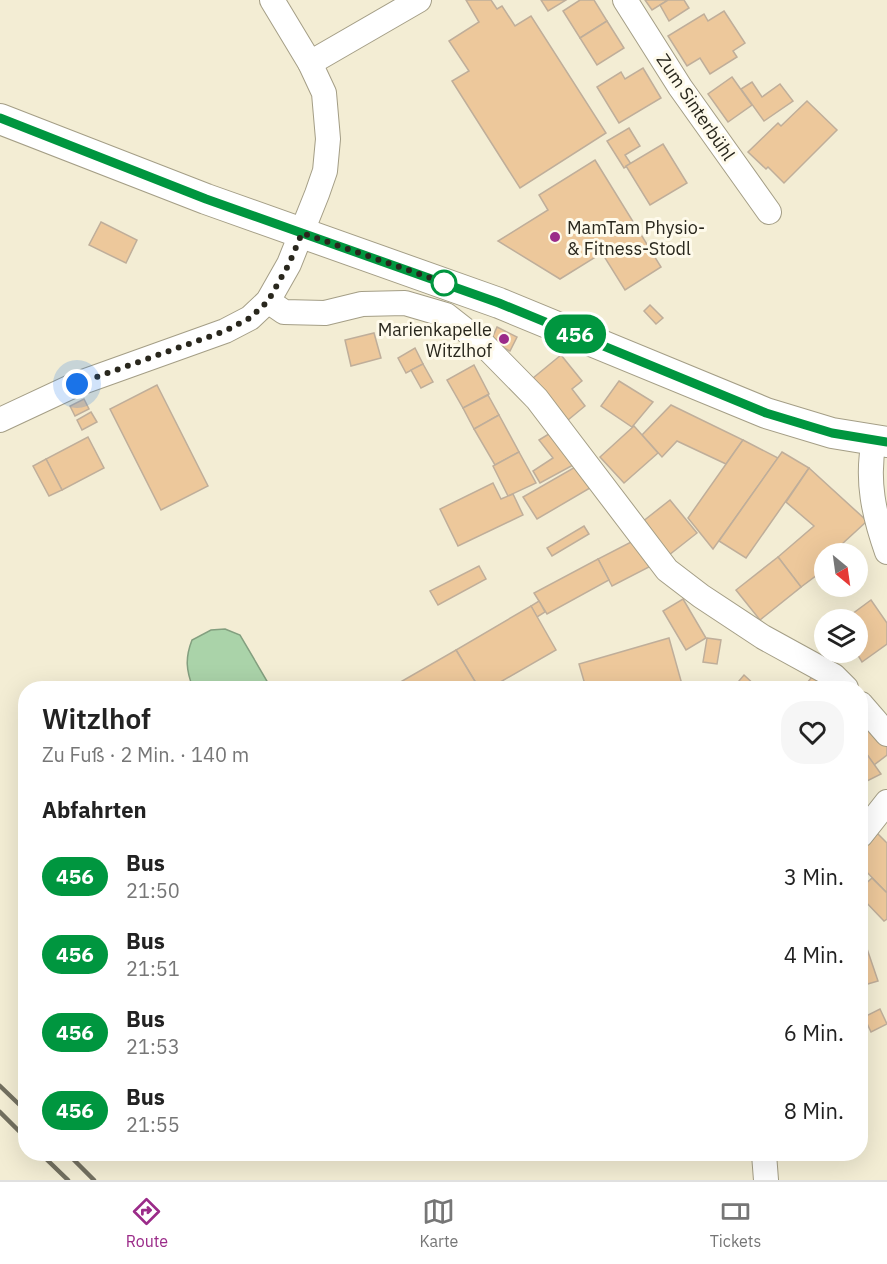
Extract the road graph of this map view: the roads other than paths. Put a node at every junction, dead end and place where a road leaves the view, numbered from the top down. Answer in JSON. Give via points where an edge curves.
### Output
{"nodes":[{"id":1,"x":272,"y":0,"type":"edge"},
{"id":2,"x":419,"y":0,"type":"edge"},
{"id":3,"x":625,"y":0,"type":"edge"},
{"id":4,"x":310,"y":63,"type":"junction"},
{"id":5,"x":0,"y":118,"type":"edge"},
{"id":6,"x":769,"y":212,"type":"dead end"},
{"id":7,"x":302,"y":233,"type":"junction"},
{"id":8,"x":268,"y":301,"type":"junction"},
{"id":9,"x":0,"y":420,"type":"edge"},
{"id":10,"x":880,"y":441,"type":"edge"},
{"id":11,"x":887,"y":552,"type":"edge"},
{"id":12,"x":839,"y":681,"type":"edge"},
{"id":13,"x":868,"y":713,"type":"edge"},
{"id":14,"x":887,"y":734,"type":"edge"},
{"id":15,"x":887,"y":802,"type":"edge"},
{"id":16,"x":868,"y":826,"type":"edge"},
{"id":17,"x":765,"y":1161,"type":"edge"},
{"id":18,"x":766,"y":1180,"type":"edge"}],
"edges":[{"from":1,"to":4,"type":"street"},
{"from":2,"to":4,"type":"street"},
{"from":3,"to":6,"type":"street","name":"Zum Sinterbühl","via":[[680,87]]},
{"from":4,"to":7,"type":"street","via":[[324,93],[328,139],[325,171]]},
{"from":5,"to":7,"type":"main road"},
{"from":7,"to":8,"type":"street"},
{"from":7,"to":10,"type":"main road","via":[[499,303],[766,413],[832,433]]},
{"from":8,"to":9,"type":"street","via":[[250,318],[225,331],[77,384]]},
{"from":8,"to":12,"type":"street","via":[[285,312],[325,313],[362,304],[405,303],[446,315],[476,338],[537,399],[667,570],[763,637]]},
{"from":10,"to":11,"type":"street","via":[[870,459],[871,488],[876,522]]},
{"from":13,"to":14,"type":"street"},
{"from":15,"to":16,"type":"street"},
{"from":17,"to":18,"type":"street"}]}
